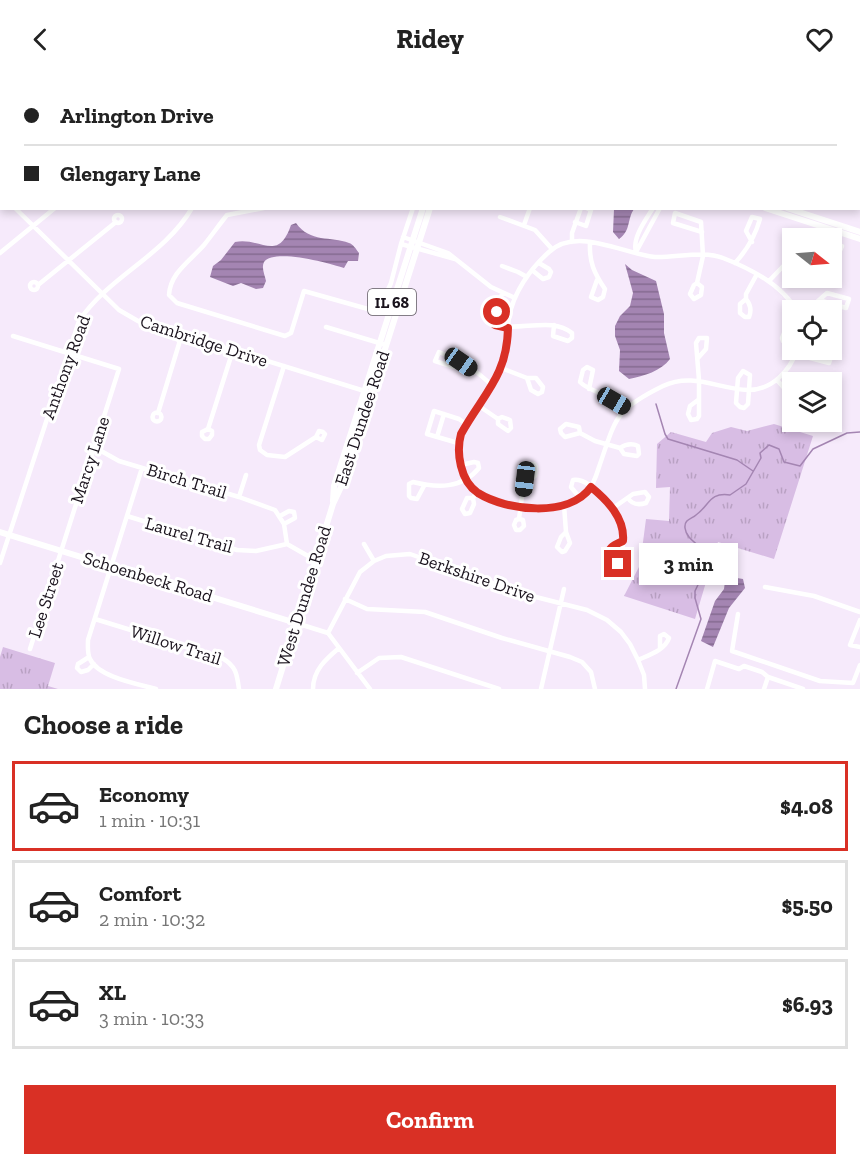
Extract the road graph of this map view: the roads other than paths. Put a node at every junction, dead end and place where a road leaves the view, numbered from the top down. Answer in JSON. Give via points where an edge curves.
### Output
{"nodes":[{"id":1,"x":17,"y":210,"type":"edge"},
{"id":2,"x":53,"y":210,"type":"edge"},
{"id":3,"x":190,"y":210,"type":"edge"},
{"id":4,"x":252,"y":210,"type":"edge"},
{"id":5,"x":412,"y":210,"type":"edge"},
{"id":6,"x":423,"y":210,"type":"edge"},
{"id":7,"x":429,"y":210,"type":"edge"},
{"id":8,"x":529,"y":210,"type":"edge"},
{"id":9,"x":580,"y":210,"type":"edge"},
{"id":10,"x":591,"y":210,"type":"edge"},
{"id":11,"x":652,"y":210,"type":"edge"},
{"id":12,"x":659,"y":210,"type":"edge"},
{"id":13,"x":771,"y":210,"type":"edge"},
{"id":14,"x":793,"y":210,"type":"edge"},
{"id":15,"x":500,"y":217,"type":"dead end"},
{"id":16,"x":116,"y":222,"type":"dead end"},
{"id":17,"x":575,"y":222,"type":"junction"},
{"id":18,"x":524,"y":225,"type":"junction"},
{"id":19,"x":33,"y":226,"type":"junction"},
{"id":20,"x":702,"y":232,"type":"junction"},
{"id":21,"x":860,"y":232,"type":"edge"},
{"id":22,"x":403,"y":237,"type":"junction"},
{"id":23,"x":860,"y":239,"type":"edge"},
{"id":24,"x":572,"y":242,"type":"junction"},
{"id":25,"x":590,"y":242,"type":"junction"},
{"id":26,"x":752,"y":242,"type":"junction"},
{"id":27,"x":401,"y":244,"type":"junction"},
{"id":28,"x":415,"y":244,"type":"junction"},
{"id":29,"x":552,"y":249,"type":"junction"},
{"id":30,"x":0,"y":252,"type":"edge"},
{"id":31,"x":636,"y":252,"type":"junction"},
{"id":32,"x":703,"y":256,"type":"junction"},
{"id":33,"x":69,"y":261,"type":"junction"},
{"id":34,"x":539,"y":262,"type":"junction"},
{"id":35,"x":735,"y":263,"type":"junction"},
{"id":36,"x":502,"y":266,"type":"dead end"},
{"id":37,"x":782,"y":267,"type":"edge"},
{"id":38,"x":532,"y":270,"type":"junction"},
{"id":39,"x":756,"y":274,"type":"junction"},
{"id":40,"x":527,"y":277,"type":"junction"},
{"id":41,"x":597,"y":280,"type":"dead end"},
{"id":42,"x":769,"y":281,"type":"junction"},
{"id":43,"x":697,"y":283,"type":"dead end"},
{"id":44,"x":38,"y":285,"type":"dead end"},
{"id":45,"x":503,"y":293,"type":"junction"},
{"id":46,"x":102,"y":294,"type":"junction"},
{"id":47,"x":515,"y":298,"type":"junction"},
{"id":48,"x":746,"y":299,"type":"dead end"},
{"id":49,"x":787,"y":300,"type":"edge"},
{"id":50,"x":819,"y":300,"type":"joint"},
{"id":51,"x":554,"y":325,"type":"junction"},
{"id":52,"x":326,"y":327,"type":"dead end"},
{"id":53,"x":508,"y":328,"type":"junction"},
{"id":54,"x":183,"y":334,"type":"junction"},
{"id":55,"x":13,"y":336,"type":"dead end"},
{"id":56,"x":383,"y":343,"type":"junction"},
{"id":57,"x":233,"y":350,"type":"junction"},
{"id":58,"x":68,"y":353,"type":"junction"},
{"id":59,"x":698,"y":358,"type":"dead end"},
{"id":60,"x":794,"y":360,"type":"edge"},
{"id":61,"x":461,"y":362,"type":"junction"},
{"id":62,"x":284,"y":366,"type":"junction"},
{"id":63,"x":501,"y":369,"type":"junction"},
{"id":64,"x":527,"y":378,"type":"dead end"},
{"id":65,"x":699,"y":380,"type":"junction"},
{"id":66,"x":777,"y":380,"type":"junction"},
{"id":67,"x":493,"y":386,"type":"junction"},
{"id":68,"x":782,"y":387,"type":"edge"},
{"id":69,"x":737,"y":388,"type":"junction"},
{"id":70,"x":589,"y":389,"type":"dead end"},
{"id":71,"x":749,"y":390,"type":"junction"},
{"id":72,"x":368,"y":392,"type":"junction"},
{"id":73,"x":698,"y":400,"type":"dead end"},
{"id":74,"x":479,"y":406,"type":"junction"},
{"id":75,"x":626,"y":408,"type":"junction"},
{"id":76,"x":158,"y":413,"type":"dead end"},
{"id":77,"x":444,"y":414,"type":"junction"},
{"id":78,"x":498,"y":419,"type":"dead end"},
{"id":79,"x":466,"y":424,"type":"junction"},
{"id":80,"x":208,"y":429,"type":"dead end"},
{"id":81,"x":580,"y":434,"type":"dead end"},
{"id":82,"x":316,"y":437,"type":"dead end"},
{"id":83,"x":437,"y":437,"type":"junction"},
{"id":84,"x":458,"y":443,"type":"junction"},
{"id":85,"x":607,"y":444,"type":"junction"},
{"id":86,"x":94,"y":447,"type":"junction"},
{"id":87,"x":620,"y":448,"type":"dead end"},
{"id":88,"x":461,"y":465,"type":"junction"},
{"id":89,"x":142,"y":468,"type":"junction"},
{"id":90,"x":246,"y":475,"type":"dead end"},
{"id":91,"x":466,"y":479,"type":"junction"},
{"id":92,"x":525,"y":479,"type":"dead end"},
{"id":93,"x":424,"y":486,"type":"dead end"},
{"id":94,"x":591,"y":487,"type":"junction"},
{"id":95,"x":477,"y":492,"type":"junction"},
{"id":96,"x":239,"y":497,"type":"junction"},
{"id":97,"x":472,"y":498,"type":"dead end"},
{"id":98,"x":580,"y":498,"type":"junction"},
{"id":99,"x":628,"y":498,"type":"dead end"},
{"id":100,"x":333,"y":504,"type":"joint"},
{"id":101,"x":564,"y":506,"type":"junction"},
{"id":102,"x":611,"y":506,"type":"junction"},
{"id":103,"x":521,"y":507,"type":"junction"},
{"id":104,"x":127,"y":516,"type":"junction"},
{"id":105,"x":280,"y":516,"type":"junction"},
{"id":106,"x":519,"y":519,"type":"dead end"},
{"id":107,"x":284,"y":525,"type":"junction"},
{"id":108,"x":0,"y":531,"type":"edge"},
{"id":109,"x":566,"y":532,"type":"dead end"},
{"id":110,"x":9,"y":535,"type":"junction"},
{"id":111,"x":623,"y":541,"type":"junction"},
{"id":112,"x":287,"y":544,"type":"junction"},
{"id":113,"x":364,"y":544,"type":"dead end"},
{"id":114,"x":62,"y":550,"type":"junction"},
{"id":115,"x":315,"y":560,"type":"junction"},
{"id":116,"x":374,"y":561,"type":"junction"},
{"id":117,"x":0,"y":563,"type":"edge"},
{"id":118,"x":111,"y":566,"type":"junction"},
{"id":119,"x":765,"y":587,"type":"dead end"},
{"id":120,"x":564,"y":589,"type":"dead end"},
{"id":121,"x":345,"y":599,"type":"junction"},
{"id":122,"x":561,"y":604,"type":"junction"},
{"id":123,"x":860,"y":612,"type":"edge"},
{"id":124,"x":738,"y":614,"type":"dead end"},
{"id":125,"x":95,"y":619,"type":"junction"},
{"id":126,"x":860,"y":620,"type":"edge"},
{"id":127,"x":296,"y":623,"type":"junction"},
{"id":128,"x":328,"y":633,"type":"junction"},
{"id":129,"x":860,"y":647,"type":"edge"},
{"id":130,"x":339,"y":648,"type":"junction"},
{"id":131,"x":660,"y":648,"type":"dead end"},
{"id":132,"x":30,"y":650,"type":"dead end"},
{"id":133,"x":549,"y":651,"type":"junction"},
{"id":134,"x":638,"y":660,"type":"junction"},
{"id":135,"x":860,"y":665,"type":"edge"},
{"id":136,"x":357,"y":673,"type":"junction"},
{"id":137,"x":768,"y":677,"type":"junction"},
{"id":138,"x":156,"y":689,"type":"edge"},
{"id":139,"x":239,"y":689,"type":"edge"},
{"id":140,"x":276,"y":689,"type":"edge"},
{"id":141,"x":313,"y":689,"type":"edge"},
{"id":142,"x":370,"y":689,"type":"edge"},
{"id":143,"x":499,"y":689,"type":"edge"},
{"id":144,"x":541,"y":689,"type":"edge"},
{"id":145,"x":595,"y":689,"type":"edge"},
{"id":146,"x":645,"y":689,"type":"edge"},
{"id":147,"x":706,"y":689,"type":"edge"},
{"id":148,"x":764,"y":689,"type":"edge"},
{"id":149,"x":803,"y":689,"type":"edge"}],
"edges":[{"from":1,"to":19,"type":"street","name":"Cambridge Drive"},
{"from":2,"to":19,"type":"street"},
{"from":3,"to":46,"type":"street","name":"Anthony Road","via":[[160,247]]},
{"from":4,"to":27,"type":"street","via":[[227,214],[176,275],[169,295],[177,303],[285,336],[291,333],[304,291],[379,310]]},
{"from":5,"to":22,"type":"street"},
{"from":6,"to":28,"type":"main road","name":"East Dundee Road","number":"IL 68"},
{"from":7,"to":28,"type":"main road","name":"East Dundee Road","number":"IL 68"},
{"from":8,"to":18,"type":"street"},
{"from":9,"to":17,"type":"street"},
{"from":10,"to":17,"type":"street","via":[[586,226]]},
{"from":11,"to":31,"type":"street","via":[[634,245]]},
{"from":12,"to":31,"type":"street"},
{"from":13,"to":23,"type":"main road"},
{"from":14,"to":21,"type":"main road"},
{"from":15,"to":18,"type":"street"},
{"from":16,"to":33,"type":"street"},
{"from":17,"to":24,"type":"street"},
{"from":18,"to":29,"type":"street","via":[[535,230]]},
{"from":19,"to":30,"type":"street"},
{"from":19,"to":33,"type":"street","name":"Cambridge Drive"},
{"from":20,"to":20,"type":"street","via":[[701,222],[675,213],[673,223]]},
{"from":20,"to":32,"type":"street"},
{"from":22,"to":27,"type":"street"},
{"from":22,"to":28,"type":"street"},
{"from":24,"to":25,"type":"street"},
{"from":24,"to":29,"type":"street"},
{"from":25,"to":31,"type":"street"},
{"from":25,"to":41,"type":"street"},
{"from":26,"to":26,"type":"street","via":[[760,219],[752,217],[746,231]]},
{"from":26,"to":35,"type":"street"},
{"from":27,"to":28,"type":"street"},
{"from":28,"to":45,"type":"street","via":[[455,259]]},
{"from":28,"to":56,"type":"main road","name":"East Dundee Road","number":"IL 68"},
{"from":29,"to":34,"type":"street"},
{"from":31,"to":32,"type":"street"},
{"from":32,"to":35,"type":"street","via":[[720,256]]},
{"from":32,"to":43,"type":"street"},
{"from":33,"to":44,"type":"street"},
{"from":33,"to":46,"type":"street","name":"Cambridge Drive"},
{"from":34,"to":38,"type":"street"},
{"from":34,"to":38,"type":"street","via":[[549,269],[549,277],[543,279]]},
{"from":35,"to":39,"type":"street"},
{"from":36,"to":40,"type":"street"},
{"from":37,"to":42,"type":"street"},
{"from":38,"to":40,"type":"street"},
{"from":39,"to":42,"type":"street"},
{"from":39,"to":48,"type":"street"},
{"from":40,"to":47,"type":"street"},
{"from":42,"to":49,"type":"street"},
{"from":45,"to":47,"type":"street"},
{"from":45,"to":53,"type":"street","via":[[495,325]]},
{"from":46,"to":54,"type":"street","name":"Cambridge Drive","via":[[138,321]]},
{"from":46,"to":58,"type":"street","name":"Anthony Road","via":[[79,321]]},
{"from":47,"to":53,"type":"street"},
{"from":50,"to":50,"type":"street","via":[[846,308],[849,299],[827,293]]},
{"from":51,"to":51,"type":"street","via":[[553,336],[568,341],[572,338],[570,330]]},
{"from":51,"to":53,"type":"street"},
{"from":52,"to":56,"type":"street"},
{"from":53,"to":63,"type":"street"},
{"from":54,"to":57,"type":"street","name":"Cambridge Drive"},
{"from":54,"to":76,"type":"street"},
{"from":55,"to":58,"type":"street"},
{"from":56,"to":72,"type":"main road","name":"East Dundee Road","number":"IL 68"},
{"from":57,"to":62,"type":"street","name":"Cambridge Drive"},
{"from":57,"to":80,"type":"street"},
{"from":58,"to":86,"type":"street","name":"Marcy Lane","via":[[119,369]]},
{"from":58,"to":110,"type":"street","name":"Anthony Road"},
{"from":59,"to":65,"type":"street"},
{"from":60,"to":66,"type":"street"},
{"from":61,"to":61,"type":"street","via":[[439,352],[435,361],[454,367]]},
{"from":61,"to":67,"type":"street"},
{"from":62,"to":72,"type":"street","name":"Cambridge Drive"},
{"from":62,"to":82,"type":"street","via":[[260,450],[285,458]]},
{"from":63,"to":64,"type":"street"},
{"from":63,"to":67,"type":"street"},
{"from":65,"to":69,"type":"street"},
{"from":65,"to":73,"type":"street"},
{"from":65,"to":75,"type":"street","via":[[666,385]]},
{"from":66,"to":68,"type":"street"},
{"from":66,"to":71,"type":"street"},
{"from":67,"to":74,"type":"street"},
{"from":69,"to":71,"type":"street"},
{"from":69,"to":71,"type":"street","via":[[739,375],[746,372],[750,375]]},
{"from":69,"to":71,"type":"street","via":[[736,403],[744,408]]},
{"from":70,"to":75,"type":"street"},
{"from":72,"to":100,"type":"main road","name":"East Dundee Road","number":"IL 68","via":[[334,486]]},
{"from":74,"to":78,"type":"street"},
{"from":74,"to":79,"type":"street"},
{"from":75,"to":85,"type":"street","via":[[614,424]]},
{"from":77,"to":79,"type":"street"},
{"from":77,"to":83,"type":"street"},
{"from":77,"to":83,"type":"street","via":[[434,411],[427,434]]},
{"from":79,"to":84,"type":"street"},
{"from":81,"to":85,"type":"street"},
{"from":83,"to":84,"type":"street"},
{"from":84,"to":88,"type":"street"},
{"from":85,"to":87,"type":"street"},
{"from":85,"to":94,"type":"street"},
{"from":86,"to":89,"type":"street","name":"Birch Trail"},
{"from":86,"to":114,"type":"street","name":"Marcy Lane"},
{"from":88,"to":91,"type":"street"},
{"from":88,"to":91,"type":"street","via":[[479,465]]},
{"from":89,"to":96,"type":"street","name":"Birch Trail"},
{"from":89,"to":104,"type":"street"},
{"from":90,"to":96,"type":"street"},
{"from":91,"to":93,"type":"street","via":[[455,485]]},
{"from":91,"to":95,"type":"street"},
{"from":92,"to":103,"type":"street"},
{"from":94,"to":98,"type":"street"},
{"from":94,"to":98,"type":"street","via":[[573,480],[571,488]]},
{"from":94,"to":102,"type":"street"},
{"from":95,"to":97,"type":"street"},
{"from":95,"to":103,"type":"street"},
{"from":96,"to":105,"type":"street","name":"Birch Trail","via":[[269,507]]},
{"from":98,"to":101,"type":"street"},
{"from":99,"to":102,"type":"street"},
{"from":100,"to":115,"type":"main road","name":"West Dundee Road","number":"IL 68"},
{"from":101,"to":103,"type":"street"},
{"from":101,"to":109,"type":"street"},
{"from":102,"to":111,"type":"street","via":[[621,524]]},
{"from":103,"to":106,"type":"street"},
{"from":104,"to":112,"type":"street","name":"Laurel Trail","via":[[237,550],[256,551]]},
{"from":104,"to":118,"type":"street"},
{"from":105,"to":107,"type":"street","name":"Birch Trail"},
{"from":105,"to":107,"type":"street","name":"Birch Trail","via":[[290,511],[295,515]]},
{"from":107,"to":112,"type":"street","name":"Birch Trail"},
{"from":108,"to":110,"type":"main road","name":"Schoenbeck Road"},
{"from":110,"to":114,"type":"main road","name":"Schoenbeck Road"},
{"from":110,"to":117,"type":"street","name":"Anthony Road"},
{"from":111,"to":111,"type":"street","via":[[610,547],[609,559],[614,563],[621,561]]},
{"from":112,"to":115,"type":"street"},
{"from":113,"to":116,"type":"street"},
{"from":114,"to":118,"type":"main road","name":"Schoenbeck Road"},
{"from":114,"to":132,"type":"street","name":"Lee Street"},
{"from":115,"to":127,"type":"main road","name":"West Dundee Road","number":"IL 68"},
{"from":116,"to":121,"type":"street","via":[[360,572]]},
{"from":116,"to":122,"type":"street","name":"Berkshire Drive","via":[[410,554]]},
{"from":118,"to":125,"type":"street"},
{"from":118,"to":127,"type":"main road","name":"Schoenbeck Road"},
{"from":119,"to":123,"type":"street","via":[[814,596]]},
{"from":120,"to":122,"type":"street"},
{"from":121,"to":128,"type":"street"},
{"from":121,"to":133,"type":"street","via":[[367,609],[425,612]]},
{"from":122,"to":133,"type":"street"},
{"from":122,"to":134,"type":"street","name":"Berkshire Drive","via":[[607,620],[621,632]]},
{"from":124,"to":135,"type":"street","via":[[732,651],[820,681],[853,683]]},
{"from":125,"to":138,"type":"street","via":[[88,640],[91,661],[104,673]]},
{"from":125,"to":139,"type":"street","name":"Willow Trail","via":[[222,658],[234,667]]},
{"from":126,"to":129,"type":"street","via":[[850,645]]},
{"from":127,"to":128,"type":"street"},
{"from":127,"to":140,"type":"main road","name":"West Dundee Road","number":"IL 68"},
{"from":128,"to":130,"type":"street"},
{"from":130,"to":136,"type":"street"},
{"from":130,"to":141,"type":"street","via":[[321,663]]},
{"from":131,"to":134,"type":"street"},
{"from":133,"to":144,"type":"street"},
{"from":133,"to":145,"type":"street","via":[[582,662],[591,672]]},
{"from":134,"to":146,"type":"street","name":"Berkshire Drive"},
{"from":136,"to":142,"type":"street"},
{"from":136,"to":143,"type":"street","via":[[379,658],[401,657]]},
{"from":137,"to":147,"type":"street","via":[[744,666],[739,669],[715,661]]},
{"from":137,"to":148,"type":"street"},
{"from":137,"to":149,"type":"street"}]}
